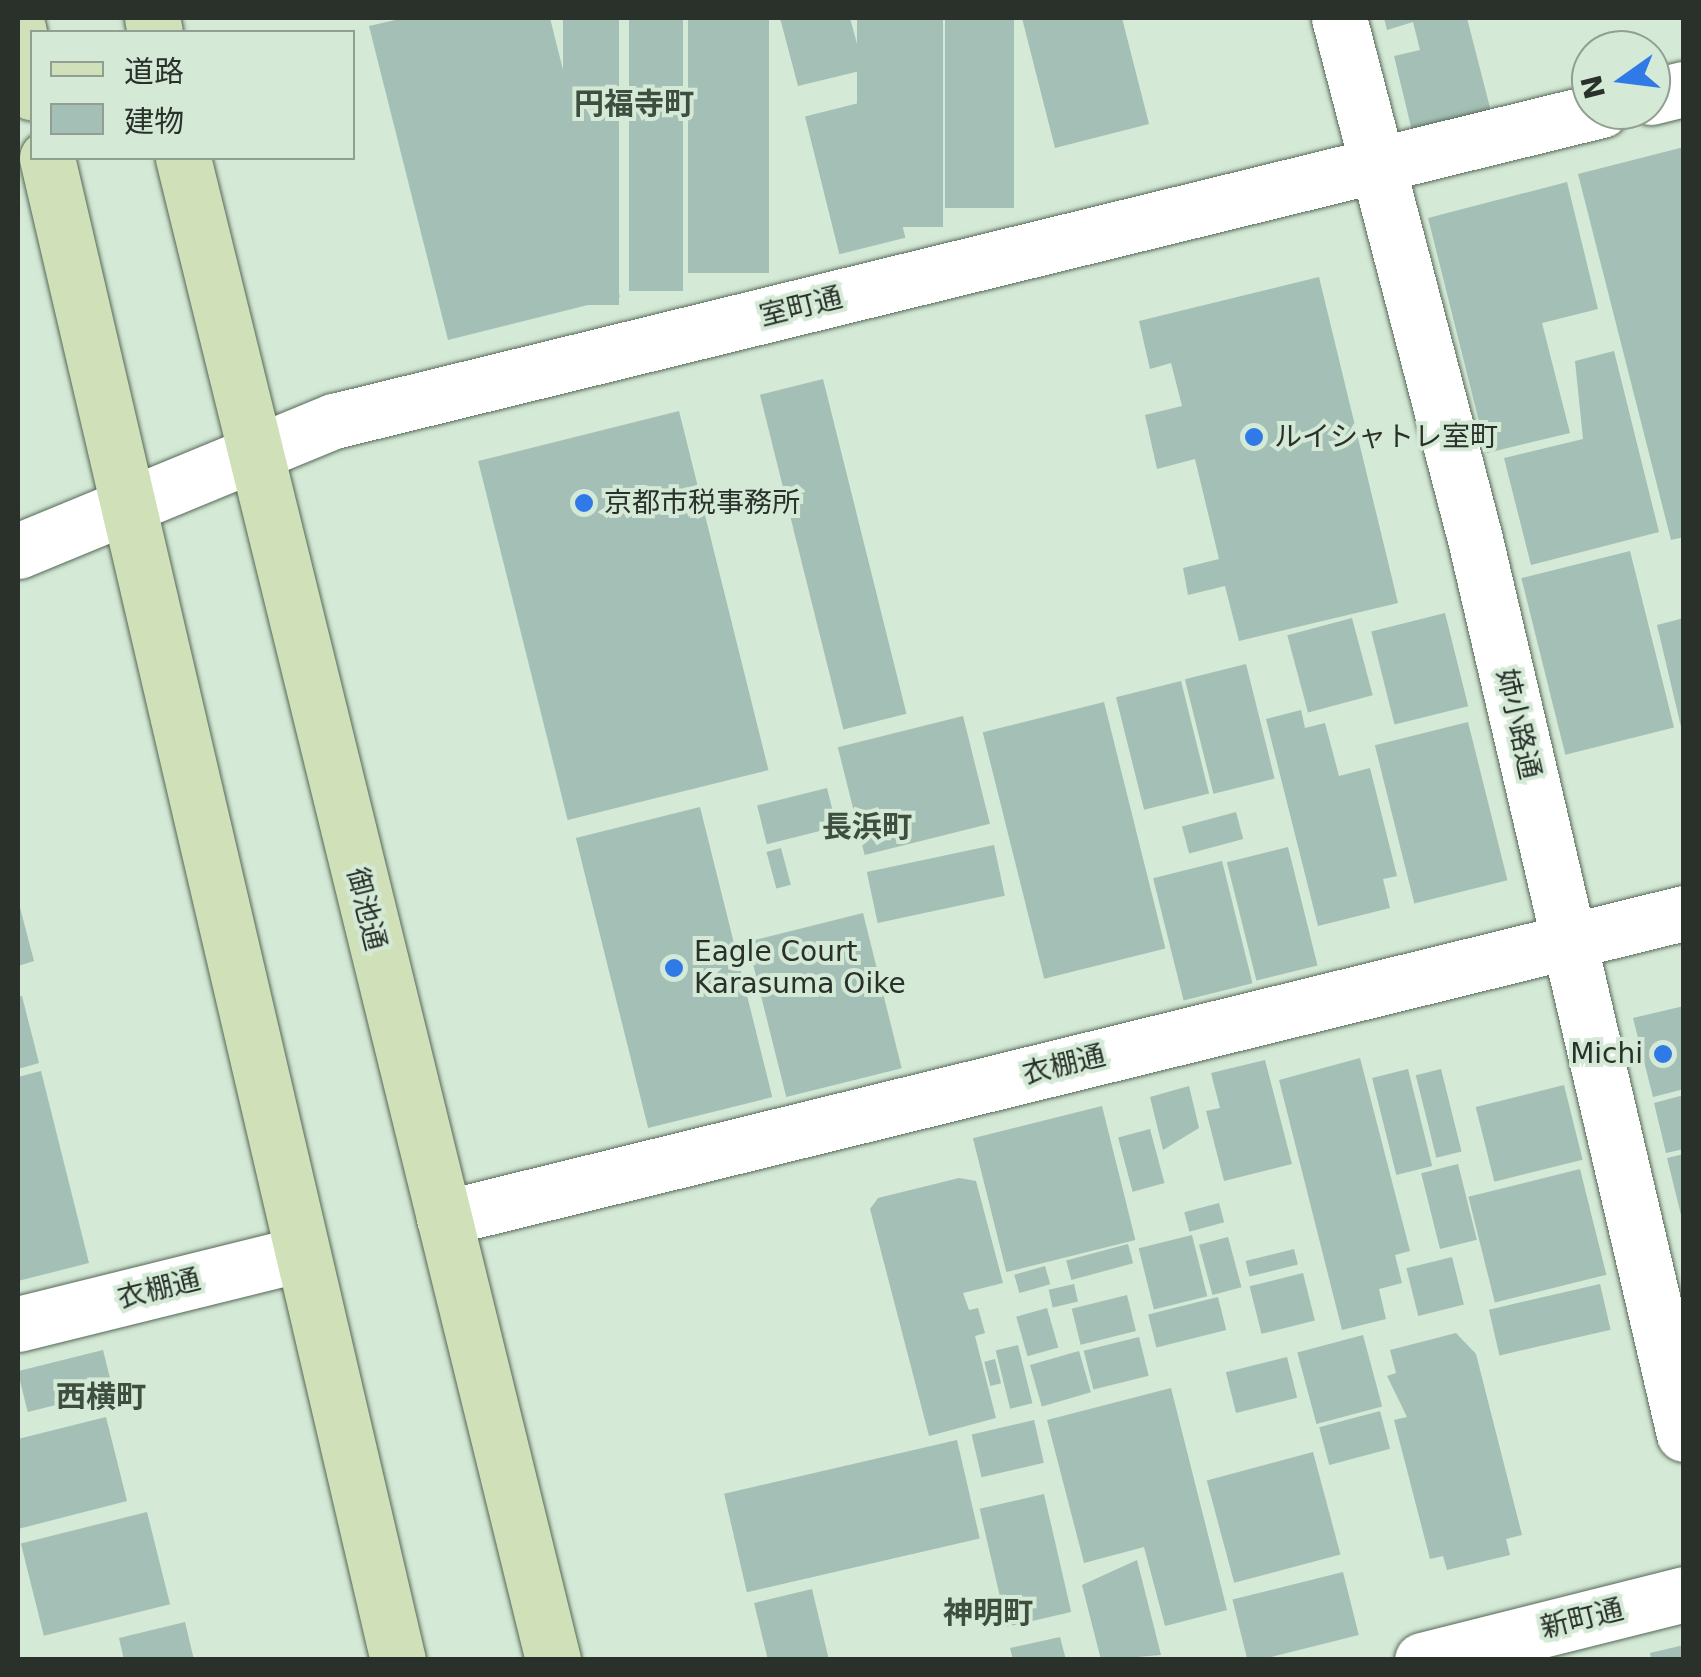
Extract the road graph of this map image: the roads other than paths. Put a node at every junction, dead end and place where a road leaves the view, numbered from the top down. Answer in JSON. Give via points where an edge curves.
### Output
{"nodes":[{"id":1,"x":1338,"y":18,"type":"edge"},
{"id":2,"x":18,"y":28,"type":"edge"},
{"id":3,"x":30,"y":84,"type":"edge"},
{"id":4,"x":1571,"y":118,"type":"edge"},
{"id":5,"x":47,"y":160,"type":"edge"},
{"id":6,"x":184,"y":160,"type":"edge"},
{"id":7,"x":1376,"y":168,"type":"junction"},
{"id":8,"x":253,"y":456,"type":"junction"},
{"id":9,"x":130,"y":508,"type":"junction"},
{"id":10,"x":18,"y":551,"type":"edge"},
{"id":11,"x":1684,"y":913,"type":"edge"},
{"id":12,"x":1569,"y":942,"type":"junction"},
{"id":13,"x":444,"y":1218,"type":"junction"},
{"id":14,"x":301,"y":1254,"type":"junction"},
{"id":15,"x":18,"y":1324,"type":"edge"},
{"id":16,"x":1684,"y":1434,"type":"edge"},
{"id":17,"x":1684,"y":1594,"type":"edge"},
{"id":18,"x":398,"y":1660,"type":"edge"},
{"id":19,"x":553,"y":1660,"type":"edge"},
{"id":20,"x":1422,"y":1660,"type":"edge"}],
"edges":[{"from":1,"to":7,"type":"street","name":"姉小路通"},
{"from":2,"to":3,"type":"main road"},
{"from":4,"to":7,"type":"street","name":"室町通"},
{"from":5,"to":9,"type":"main road"},
{"from":6,"to":8,"type":"main road","name":"御池通"},
{"from":7,"to":8,"type":"street","name":"室町通","via":[[420,398]]},
{"from":7,"to":12,"type":"street","name":"姉小路通"},
{"from":8,"to":9,"type":"street","name":"室町通"},
{"from":8,"to":13,"type":"main road","name":"御池通"},
{"from":9,"to":10,"type":"street","name":"室町通"},
{"from":9,"to":14,"type":"main road"},
{"from":11,"to":12,"type":"street","name":"衣棚通"},
{"from":12,"to":13,"type":"street","name":"衣棚通"},
{"from":12,"to":16,"type":"street","name":"姉小路通"},
{"from":13,"to":19,"type":"main road","name":"御池通"},
{"from":14,"to":15,"type":"street","name":"衣棚通"},
{"from":14,"to":18,"type":"main road"},
{"from":17,"to":20,"type":"street","name":"新町通"}]}
